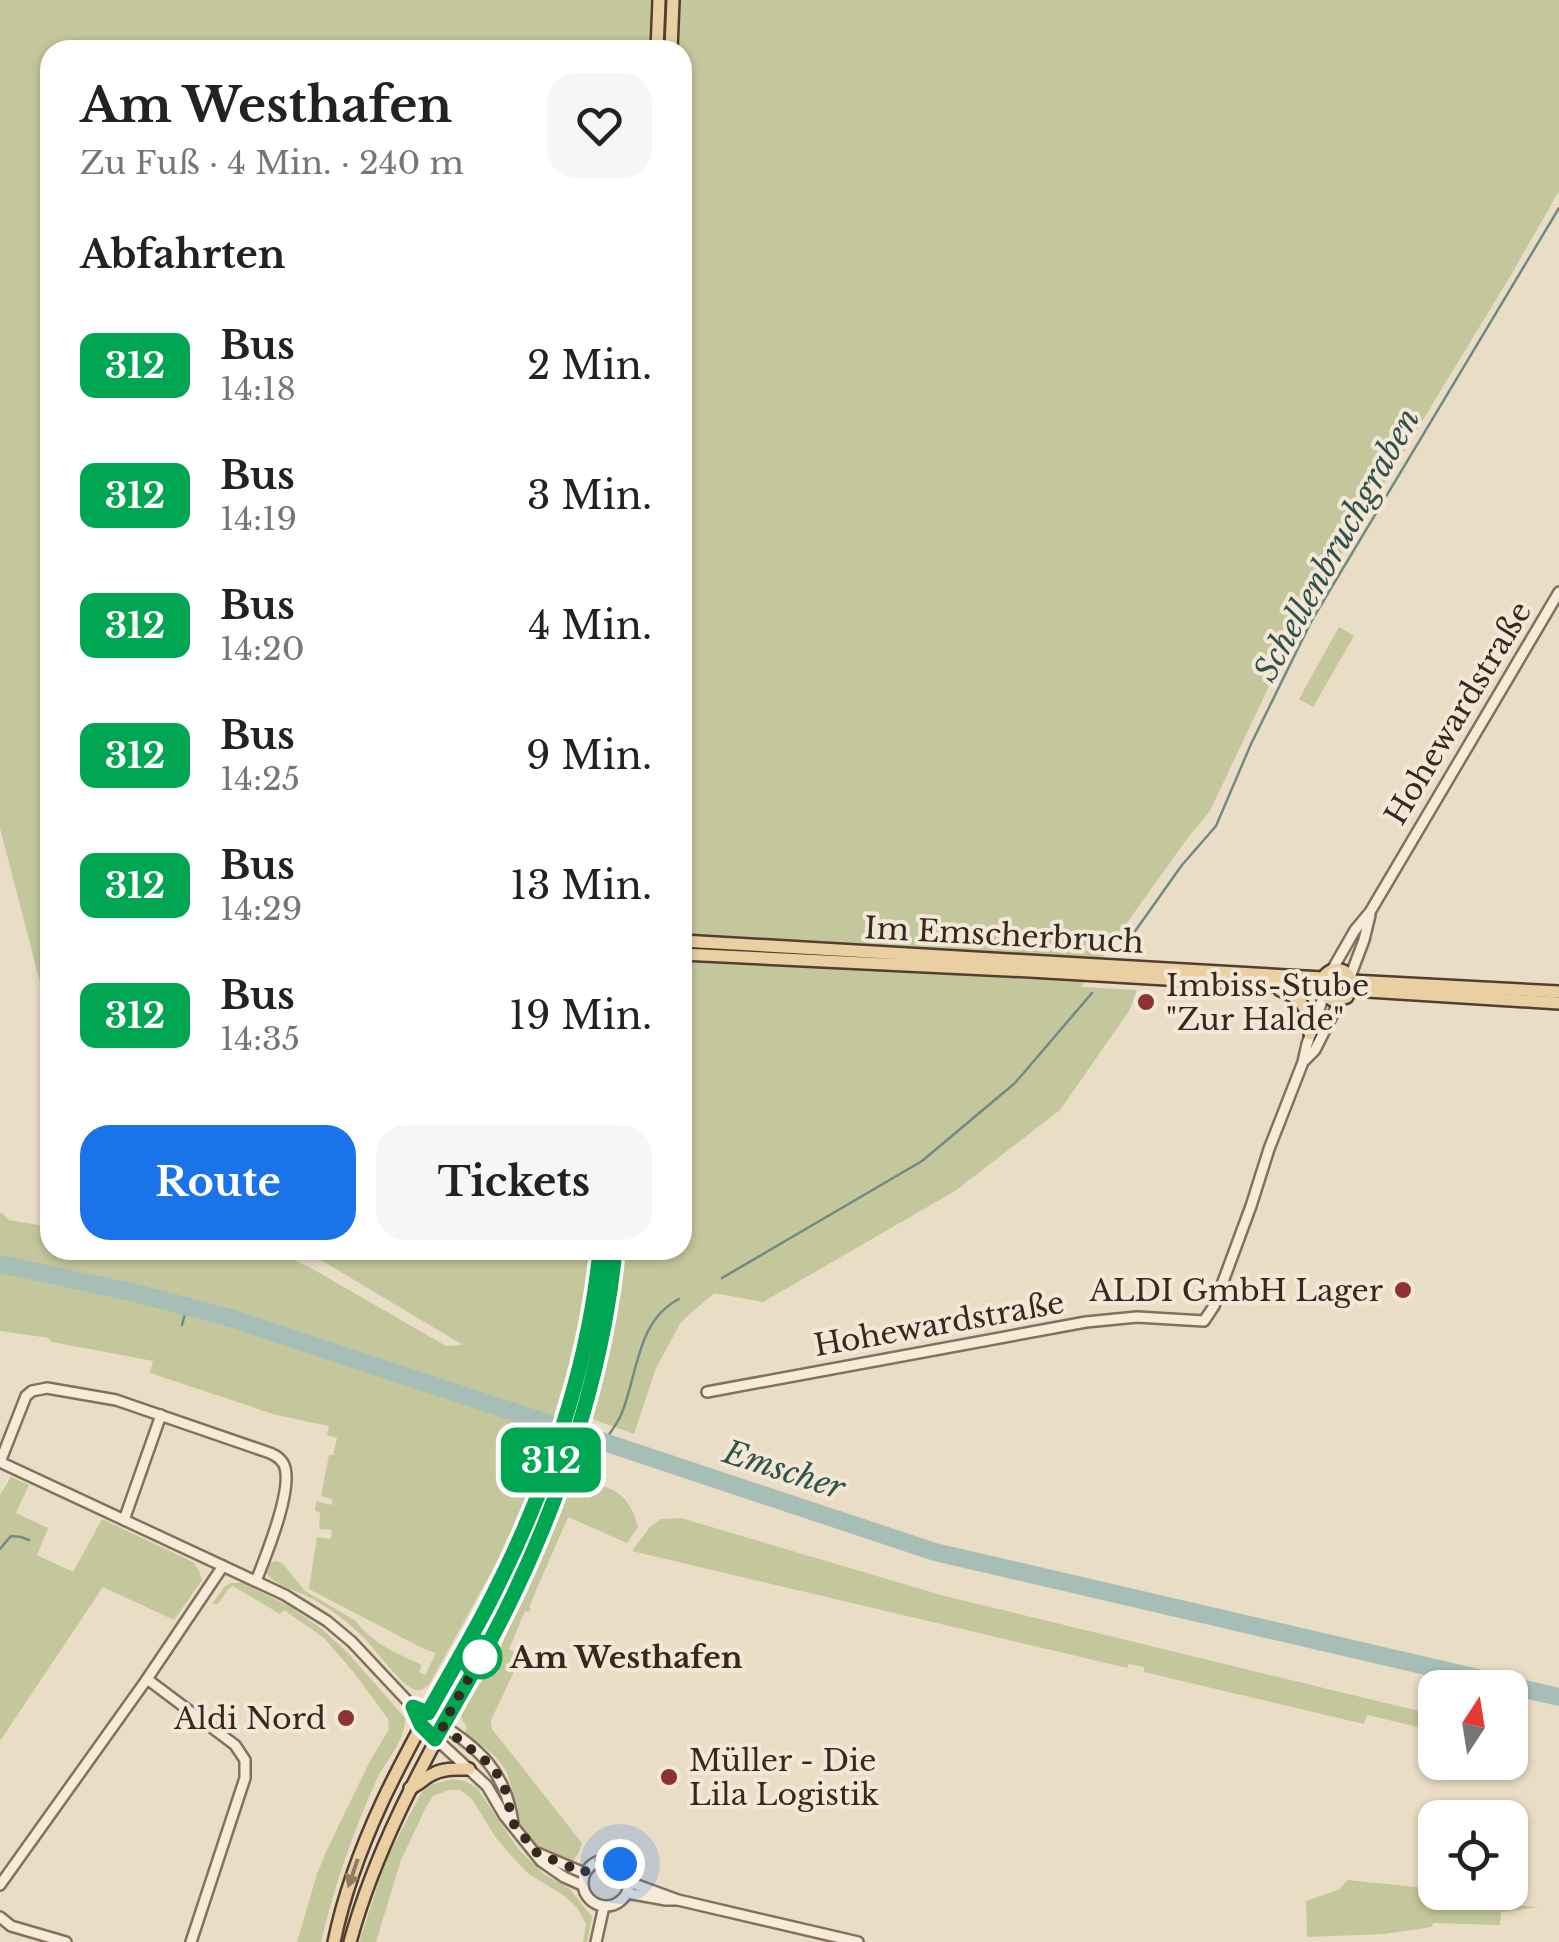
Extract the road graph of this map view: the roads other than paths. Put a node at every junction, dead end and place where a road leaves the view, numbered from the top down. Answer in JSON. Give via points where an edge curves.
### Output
{"nodes":[{"id":1,"x":659,"y":0,"type":"edge"},
{"id":2,"x":672,"y":0,"type":"edge"},
{"id":3,"x":657,"y":40,"type":"edge"},
{"id":4,"x":671,"y":40,"type":"edge"},
{"id":5,"x":1559,"y":592,"type":"edge"},
{"id":6,"x":1370,"y":912,"type":"junction"},
{"id":7,"x":692,"y":952,"type":"edge"},
{"id":8,"x":692,"y":952,"type":"edge"},
{"id":9,"x":1325,"y":983,"type":"junction"},
{"id":10,"x":1351,"y":983,"type":"junction"},
{"id":11,"x":1266,"y":985,"type":"junction"},
{"id":12,"x":1559,"y":992,"type":"edge"},
{"id":13,"x":1340,"y":1000,"type":"junction"},
{"id":14,"x":1559,"y":1004,"type":"edge"},
{"id":15,"x":1310,"y":1034,"type":"junction"},
{"id":16,"x":1303,"y":1062,"type":"junction"},
{"id":17,"x":598,"y":1260,"type":"edge"},
{"id":18,"x":613,"y":1260,"type":"edge"},
{"id":19,"x":707,"y":1392,"type":"dead end"},
{"id":20,"x":162,"y":1415,"type":"junction"},
{"id":21,"x":0,"y":1462,"type":"edge"},
{"id":22,"x":124,"y":1520,"type":"junction"},
{"id":23,"x":223,"y":1566,"type":"junction"},
{"id":24,"x":256,"y":1581,"type":"junction"},
{"id":25,"x":147,"y":1679,"type":"junction"},
{"id":26,"x":424,"y":1719,"type":"junction"},
{"id":27,"x":442,"y":1726,"type":"junction"},
{"id":28,"x":435,"y":1739,"type":"junction"},
{"id":29,"x":469,"y":1770,"type":"junction"},
{"id":30,"x":410,"y":1788,"type":"junction"},
{"id":31,"x":513,"y":1823,"type":"junction"},
{"id":32,"x":537,"y":1853,"type":"junction"},
{"id":33,"x":584,"y":1873,"type":"junction"},
{"id":34,"x":0,"y":1884,"type":"edge"},
{"id":35,"x":582,"y":1885,"type":"junction"},
{"id":36,"x":628,"y":1888,"type":"junction"},
{"id":37,"x":604,"y":1906,"type":"junction"},
{"id":38,"x":0,"y":1917,"type":"edge"},
{"id":39,"x":66,"y":1942,"type":"edge"},
{"id":40,"x":192,"y":1942,"type":"edge"},
{"id":41,"x":334,"y":1942,"type":"edge"},
{"id":42,"x":350,"y":1942,"type":"edge"},
{"id":43,"x":596,"y":1942,"type":"edge"},
{"id":44,"x":858,"y":1942,"type":"edge"}],
"edges":[{"from":1,"to":3,"type":"main road"},
{"from":2,"to":4,"type":"main road"},
{"from":5,"to":6,"type":"street","name":"Hohewardstraße"},
{"from":6,"to":9,"type":"street","name":"Hohewardstraße"},
{"from":6,"to":10,"type":"street","name":"Hohewardstraße"},
{"from":7,"to":9,"type":"main road","name":"Im Emscherbruch"},
{"from":8,"to":11,"type":"main road","name":"Im Emscherbruch"},
{"from":9,"to":10,"type":"main road","name":"Im Emscherbruch","via":[[1342,970]]},
{"from":9,"to":11,"type":"main road","name":"Im Emscherbruch"},
{"from":9,"to":13,"type":"main road","name":"Im Emscherbruch","via":[[1329,999]]},
{"from":9,"to":15,"type":"street","name":"Hohewardstraße"},
{"from":10,"to":12,"type":"main road","name":"Im Emscherbruch"},
{"from":10,"to":13,"type":"main road"},
{"from":10,"to":14,"type":"main road","name":"Im Emscherbruch"},
{"from":11,"to":15,"type":"main road","via":[[1304,1004]]},
{"from":13,"to":16,"type":"street","name":"Hohewardstraße"},
{"from":15,"to":16,"type":"street","name":"Hohewardstraße"},
{"from":16,"to":19,"type":"street","name":"Hohewardstraße","via":[[1204,1320],[1086,1322]]},
{"from":17,"to":26,"type":"main road","via":[[567,1410],[538,1498]]},
{"from":18,"to":27,"type":"main road","via":[[603,1329],[570,1452],[518,1586]]},
{"from":20,"to":21,"type":"street","via":[[98,1396],[38,1389],[22,1402]]},
{"from":20,"to":22,"type":"street"},
{"from":20,"to":24,"type":"street","via":[[282,1462],[282,1507]]},
{"from":21,"to":22,"type":"street"},
{"from":22,"to":23,"type":"street"},
{"from":23,"to":24,"type":"street"},
{"from":23,"to":25,"type":"street"},
{"from":24,"to":26,"type":"street","via":[[328,1621]]},
{"from":25,"to":34,"type":"street"},
{"from":25,"to":40,"type":"street","via":[[242,1752],[247,1769]]},
{"from":26,"to":27,"type":"street"},
{"from":26,"to":28,"type":"street"},
{"from":26,"to":41,"type":"main road","one_way":true,"via":[[367,1834]]},
{"from":27,"to":28,"type":"main road"},
{"from":27,"to":31,"type":"street","via":[[492,1766]]},
{"from":28,"to":29,"type":"street"},
{"from":28,"to":30,"type":"main road"},
{"from":29,"to":30,"type":"main road","via":[[445,1770]]},
{"from":29,"to":31,"type":"street"},
{"from":30,"to":42,"type":"main road"},
{"from":31,"to":32,"type":"street"},
{"from":32,"to":33,"type":"street"},
{"from":32,"to":35,"type":"street","via":[[552,1870]]},
{"from":33,"to":35,"type":"street"},
{"from":33,"to":36,"type":"street","via":[[599,1860],[614,1861],[625,1869]]},
{"from":35,"to":37,"type":"street","via":[[589,1899]]},
{"from":36,"to":37,"type":"street","via":[[617,1903]]},
{"from":36,"to":44,"type":"street"},
{"from":37,"to":43,"type":"street"},
{"from":38,"to":39,"type":"street"}]}
